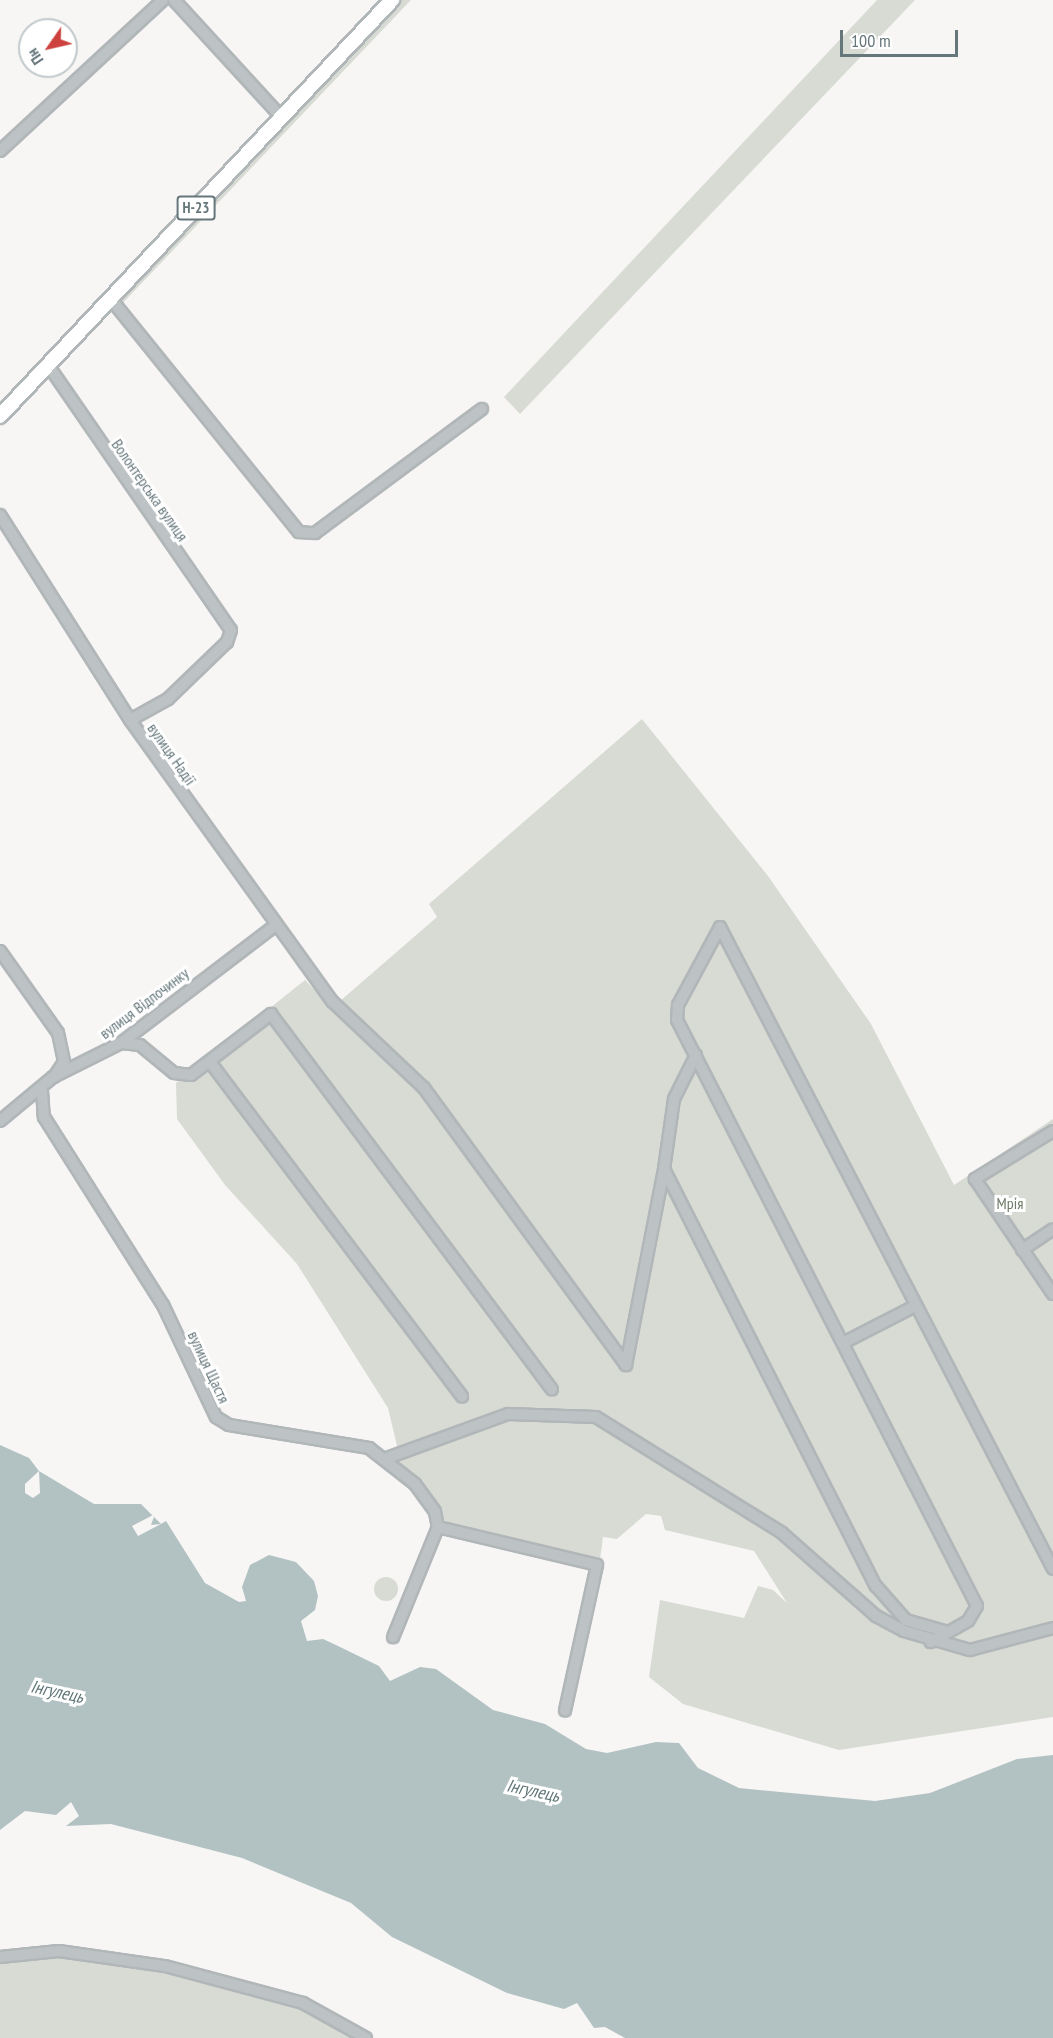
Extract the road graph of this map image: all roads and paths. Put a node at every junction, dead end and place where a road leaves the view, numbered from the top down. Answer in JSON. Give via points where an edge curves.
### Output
{"nodes":[{"id":1,"x":163,"y":0,"type":"edge"},
{"id":2,"x":174,"y":0,"type":"edge"},
{"id":3,"x":392,"y":0,"type":"edge"},
{"id":4,"x":282,"y":118,"type":"junction"},
{"id":5,"x":0,"y":151,"type":"edge"},
{"id":6,"x":110,"y":298,"type":"junction"},
{"id":7,"x":48,"y":365,"type":"junction"},
{"id":8,"x":482,"y":409,"type":"dead end"},
{"id":9,"x":0,"y":416,"type":"edge"},
{"id":10,"x":0,"y":515,"type":"edge"},
{"id":11,"x":130,"y":720,"type":"junction"},
{"id":12,"x":276,"y":925,"type":"junction"},
{"id":13,"x":0,"y":951,"type":"edge"},
{"id":14,"x":121,"y":1043,"type":"junction"},
{"id":15,"x":696,"y":1056,"type":"junction"},
{"id":16,"x":210,"y":1062,"type":"junction"},
{"id":17,"x":53,"y":1077,"type":"junction"},
{"id":18,"x":42,"y":1091,"type":"junction"},
{"id":19,"x":0,"y":1121,"type":"edge"},
{"id":20,"x":1053,"y":1131,"type":"edge"},
{"id":21,"x":664,"y":1169,"type":"junction"},
{"id":22,"x":1053,"y":1229,"type":"edge"},
{"id":23,"x":1022,"y":1250,"type":"junction"},
{"id":24,"x":1053,"y":1294,"type":"edge"},
{"id":25,"x":915,"y":1306,"type":"junction"},
{"id":26,"x":843,"y":1343,"type":"junction"},
{"id":27,"x":552,"y":1389,"type":"dead end"},
{"id":28,"x":462,"y":1397,"type":"dead end"},
{"id":29,"x":387,"y":1458,"type":"junction"},
{"id":30,"x":438,"y":1527,"type":"junction"},
{"id":31,"x":1053,"y":1569,"type":"edge"},
{"id":32,"x":1053,"y":1628,"type":"edge"},
{"id":33,"x":944,"y":1631,"type":"junction"},
{"id":34,"x":393,"y":1637,"type":"dead end"},
{"id":35,"x":931,"y":1642,"type":"junction"},
{"id":36,"x":565,"y":1712,"type":"dead end"},
{"id":37,"x":0,"y":1958,"type":"edge"},
{"id":38,"x":366,"y":2038,"type":"edge"}],
"edges":[{"from":1,"to":5,"type":"street"},
{"from":2,"to":4,"type":"street"},
{"from":3,"to":4,"type":"main road","number":"Н-23"},
{"from":4,"to":6,"type":"main road","number":"Н-23"},
{"from":6,"to":7,"type":"main road","number":"Н-23"},
{"from":6,"to":8,"type":"street","via":[[299,532],[315,533]]},
{"from":7,"to":9,"type":"main road","number":"Н-23"},
{"from":7,"to":11,"type":"street","name":"Волонтерська вулиця","via":[[231,630],[227,642],[168,699]]},
{"from":10,"to":11,"type":"street","name":"вулиця Надії"},
{"from":11,"to":12,"type":"street","name":"вулиця Надії"},
{"from":12,"to":14,"type":"street","name":"вулиця Відпочинку"},
{"from":12,"to":21,"type":"street","name":"вулиця Надії","via":[[333,1002],[424,1088],[626,1365]]},
{"from":13,"to":17,"type":"street","via":[[58,1034],[64,1062]]},
{"from":14,"to":16,"type":"street","via":[[140,1045],[174,1073],[191,1075]]},
{"from":14,"to":17,"type":"street","name":"вулиця Відпочинку"},
{"from":15,"to":21,"type":"street","via":[[674,1099]]},
{"from":15,"to":25,"type":"street","via":[[677,1020],[678,1005],[720,927]]},
{"from":15,"to":26,"type":"street"},
{"from":16,"to":27,"type":"street","via":[[272,1014]]},
{"from":16,"to":28,"type":"street"},
{"from":17,"to":18,"type":"street","name":"вулиця Відпочинку"},
{"from":18,"to":19,"type":"street","name":"вулиця Відпочинку"},
{"from":18,"to":29,"type":"street","name":"вулиця Щастя","via":[[44,1117],[163,1305],[216,1417],[229,1425],[354,1442]]},
{"from":20,"to":23,"type":"street","via":[[975,1179]]},
{"from":21,"to":33,"type":"street","via":[[876,1586],[906,1620]]},
{"from":22,"to":23,"type":"street"},
{"from":23,"to":24,"type":"street"},
{"from":25,"to":26,"type":"street"},
{"from":25,"to":31,"type":"street"},
{"from":26,"to":33,"type":"street","via":[[977,1606],[968,1621]]},
{"from":29,"to":30,"type":"street","name":"вулиця Щастя","via":[[426,1498]]},
{"from":29,"to":35,"type":"street","via":[[500,1415],[596,1417],[782,1533],[876,1616]]},
{"from":30,"to":34,"type":"street"},
{"from":30,"to":36,"type":"street","via":[[597,1565]]},
{"from":32,"to":35,"type":"street","via":[[970,1650]]},
{"from":33,"to":35,"type":"street"},
{"from":37,"to":38,"type":"street","via":[[59,1952],[165,1966],[303,2003]]}]}
